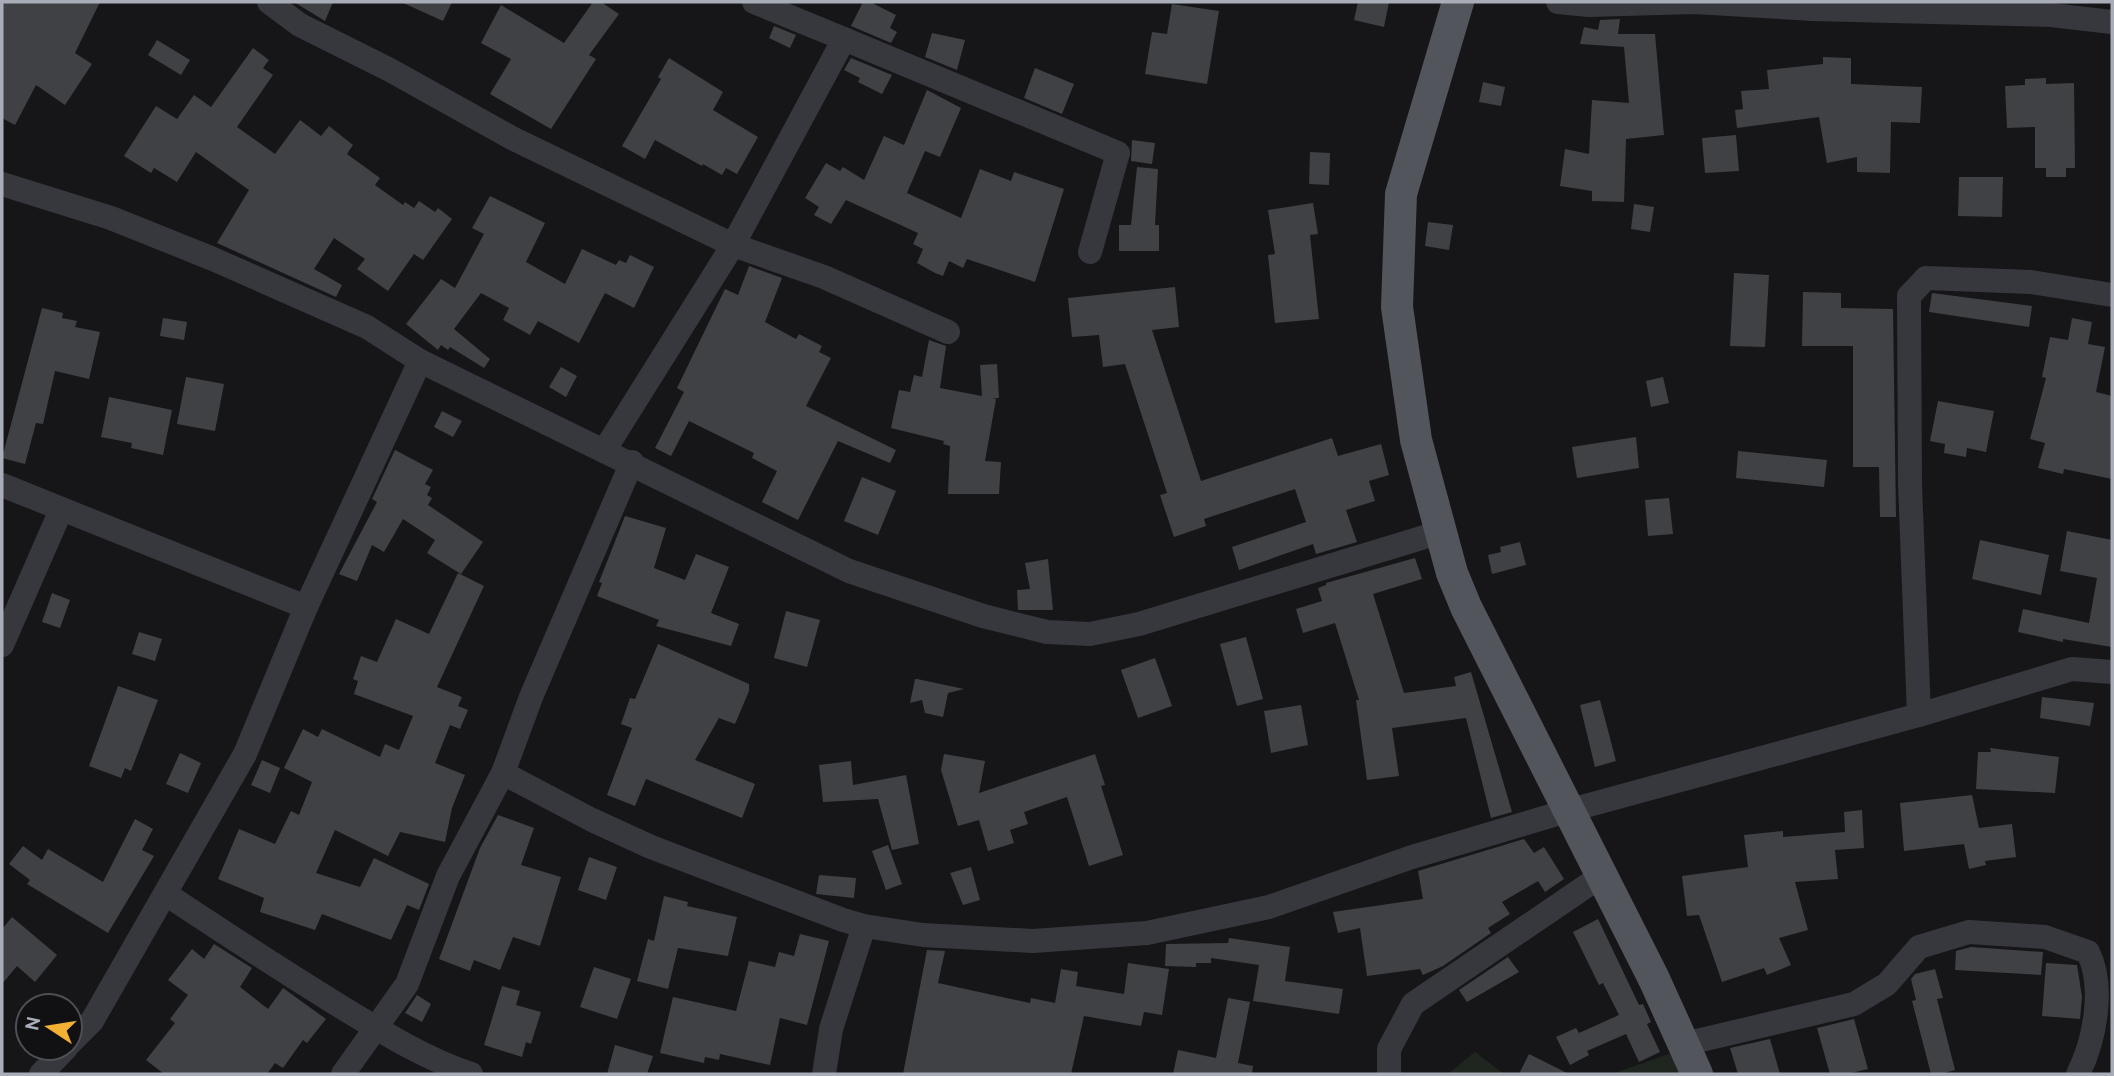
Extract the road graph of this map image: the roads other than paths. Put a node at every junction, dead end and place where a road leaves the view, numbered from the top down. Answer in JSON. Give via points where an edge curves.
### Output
{"nodes":[{"id":1,"x":270,"y":2,"type":"edge"},
{"id":2,"x":754,"y":2,"type":"edge"},
{"id":3,"x":1458,"y":2,"type":"edge"},
{"id":4,"x":1558,"y":2,"type":"edge"},
{"id":5,"x":2112,"y":22,"type":"edge"},
{"id":6,"x":844,"y":39,"type":"junction"},
{"id":7,"x":2,"y":184,"type":"edge"},
{"id":8,"x":733,"y":245,"type":"junction"},
{"id":9,"x":1090,"y":252,"type":"dead end"},
{"id":10,"x":2112,"y":295,"type":"edge"},
{"id":11,"x":948,"y":332,"type":"dead end"},
{"id":12,"x":420,"y":361,"type":"junction"},
{"id":13,"x":604,"y":451,"type":"junction"},
{"id":14,"x":632,"y":463,"type":"junction"},
{"id":15,"x":2,"y":485,"type":"edge"},
{"id":16,"x":61,"y":510,"type":"junction"},
{"id":17,"x":1441,"y":532,"type":"junction"},
{"id":18,"x":306,"y":607,"type":"junction"},
{"id":19,"x":2,"y":645,"type":"edge"},
{"id":20,"x":2112,"y":672,"type":"edge"},
{"id":21,"x":1919,"y":715,"type":"junction"},
{"id":22,"x":503,"y":773,"type":"junction"},
{"id":23,"x":1567,"y":811,"type":"junction"},
{"id":24,"x":1601,"y":876,"type":"junction"},
{"id":25,"x":166,"y":894,"type":"junction"},
{"id":26,"x":864,"y":926,"type":"junction"},
{"id":27,"x":84,"y":1029,"type":"edge"},
{"id":28,"x":376,"y":1029,"type":"junction"},
{"id":29,"x":1684,"y":1044,"type":"junction"},
{"id":30,"x":343,"y":1074,"type":"edge"},
{"id":31,"x":471,"y":1074,"type":"edge"},
{"id":32,"x":824,"y":1074,"type":"edge"},
{"id":33,"x":1389,"y":1074,"type":"edge"},
{"id":34,"x":1697,"y":1074,"type":"edge"},
{"id":35,"x":2078,"y":1074,"type":"edge"}],
"edges":[{"from":1,"to":8,"type":"street","via":[[300,25],[512,138]]},
{"from":2,"to":6,"type":"street"},
{"from":3,"to":17,"type":"main road","via":[[1401,194],[1397,294],[1416,440]]},
{"from":4,"to":5,"type":"street","via":[[1694,2],[2051,15]]},
{"from":6,"to":8,"type":"street"},
{"from":6,"to":9,"type":"street","via":[[1118,153]]},
{"from":7,"to":12,"type":"street","via":[[111,218],[213,259],[367,327]]},
{"from":8,"to":11,"type":"street","via":[[824,277]]},
{"from":8,"to":13,"type":"street"},
{"from":10,"to":21,"type":"street","via":[[2031,282],[1926,278],[1909,296],[1910,485]]},
{"from":12,"to":13,"type":"street"},
{"from":12,"to":18,"type":"street"},
{"from":13,"to":14,"type":"street"},
{"from":14,"to":17,"type":"street","via":[[849,571],[983,616],[1047,632],[1090,634],[1139,624]]},
{"from":14,"to":22,"type":"street"},
{"from":15,"to":16,"type":"street"},
{"from":16,"to":18,"type":"street"},
{"from":16,"to":19,"type":"street"},
{"from":17,"to":23,"type":"main road","via":[[1466,607]]},
{"from":18,"to":25,"type":"street","via":[[245,754]]},
{"from":20,"to":21,"type":"street","via":[[2072,669]]},
{"from":21,"to":23,"type":"street"},
{"from":22,"to":26,"type":"street","via":[[650,847]]},
{"from":22,"to":28,"type":"street","via":[[448,876],[407,984]]},
{"from":23,"to":24,"type":"main road"},
{"from":23,"to":26,"type":"street","via":[[1269,906],[1147,933],[1033,941],[923,935]]},
{"from":24,"to":29,"type":"main road"},
{"from":24,"to":33,"type":"street","via":[[1413,1004],[1389,1049]]},
{"from":25,"to":27,"type":"street"},
{"from":25,"to":28,"type":"street"},
{"from":26,"to":32,"type":"street","via":[[831,1028]]},
{"from":28,"to":30,"type":"street"},
{"from":28,"to":31,"type":"street","via":[[435,1062]]},
{"from":29,"to":34,"type":"main road"},
{"from":29,"to":35,"type":"street","via":[[1854,1004],[1887,984],[1919,947],[1944,939],[1969,932],[2032,936],[2088,952],[2097,971],[2091,1049]]}]}
